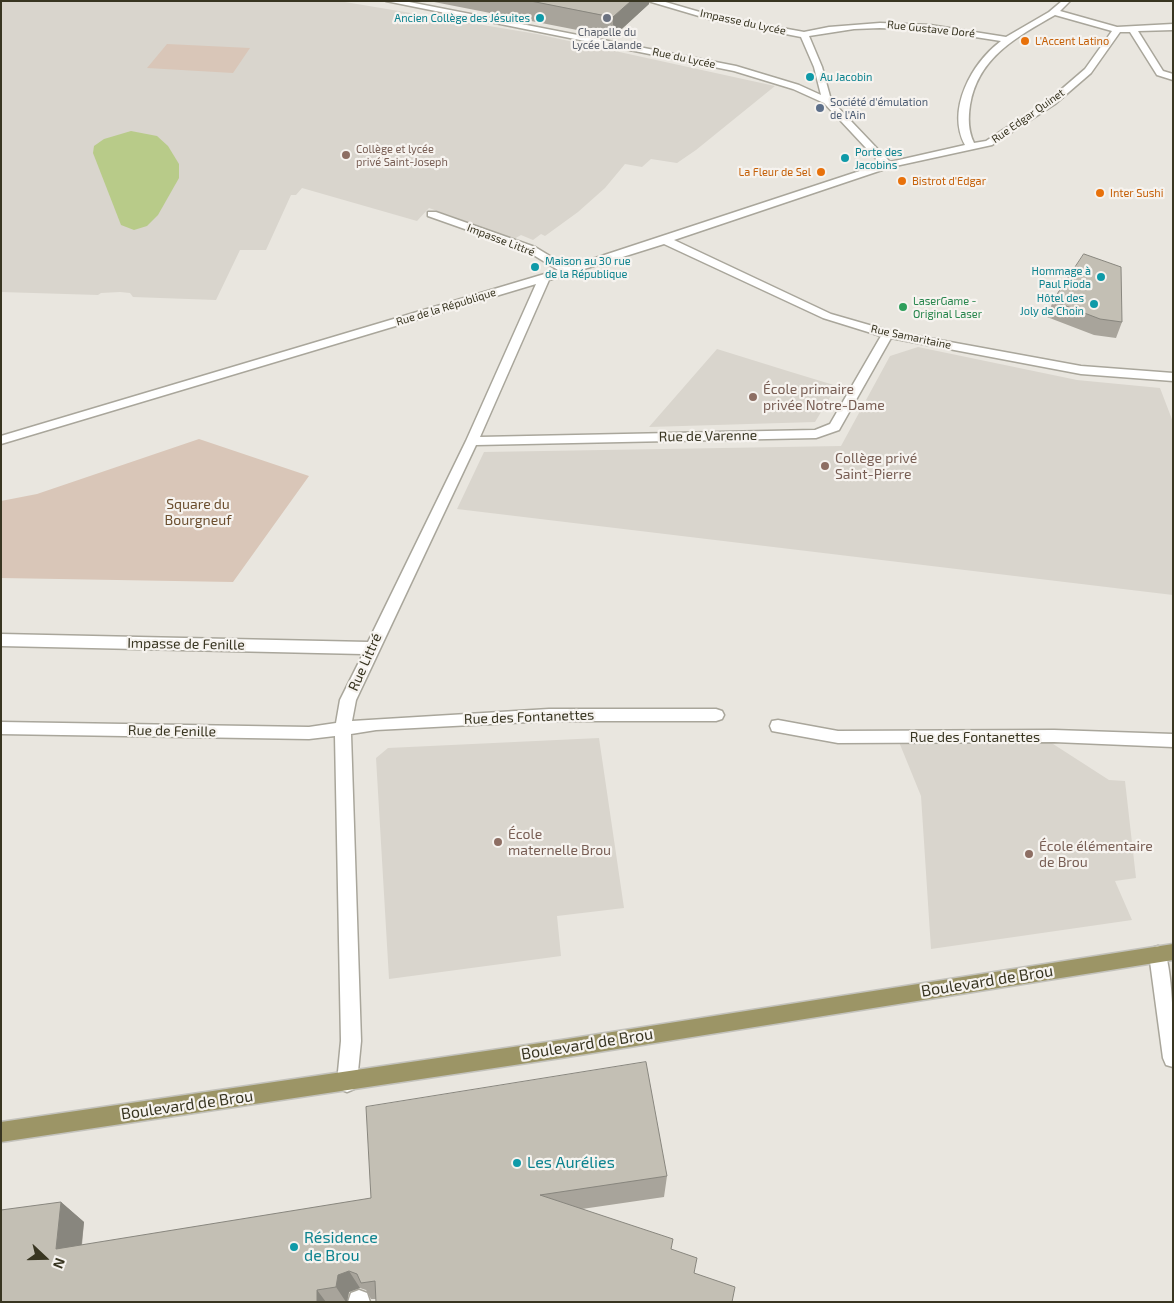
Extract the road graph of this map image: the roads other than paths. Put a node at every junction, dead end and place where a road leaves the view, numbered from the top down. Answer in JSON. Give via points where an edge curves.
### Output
{"nodes":[{"id":1,"x":390,"y":1,"type":"edge"},
{"id":2,"x":652,"y":1,"type":"edge"},
{"id":3,"x":1066,"y":1,"type":"edge"},
{"id":4,"x":1054,"y":12,"type":"junction"},
{"id":5,"x":1173,"y":27,"type":"edge"},
{"id":6,"x":1132,"y":29,"type":"junction"},
{"id":7,"x":1117,"y":30,"type":"junction"},
{"id":8,"x":804,"y":35,"type":"junction"},
{"id":9,"x":1006,"y":38,"type":"junction"},
{"id":10,"x":1173,"y":77,"type":"edge"},
{"id":11,"x":827,"y":101,"type":"junction"},
{"id":12,"x":972,"y":148,"type":"junction"},
{"id":13,"x":888,"y":165,"type":"junction"},
{"id":14,"x":432,"y":214,"type":"dead end"},
{"id":15,"x":665,"y":240,"type":"junction"},
{"id":16,"x":567,"y":271,"type":"junction"},
{"id":17,"x":544,"y":278,"type":"junction"},
{"id":18,"x":888,"y":334,"type":"junction"},
{"id":19,"x":1173,"y":377,"type":"edge"},
{"id":20,"x":1,"y":440,"type":"edge"},
{"id":21,"x":472,"y":442,"type":"junction"},
{"id":22,"x":1,"y":640,"type":"edge"},
{"id":23,"x":371,"y":648,"type":"junction"},
{"id":24,"x":716,"y":715,"type":"dead end"},
{"id":25,"x":778,"y":726,"type":"dead end"},
{"id":26,"x":1,"y":728,"type":"edge"},
{"id":27,"x":343,"y":728,"type":"junction"},
{"id":28,"x":1173,"y":741,"type":"edge"},
{"id":29,"x":1165,"y":953,"type":"edge"},
{"id":30,"x":1173,"y":1058,"type":"edge"},
{"id":31,"x":347,"y":1082,"type":"junction"},
{"id":32,"x":1,"y":1132,"type":"edge"}],
"edges":[{"from":1,"to":11,"type":"street","name":"Rue du Lycée","via":[[736,69],[796,87]]},
{"from":2,"to":8,"type":"street","name":"Impasse du Lycée","via":[[709,17]]},
{"from":3,"to":4,"type":"street"},
{"from":4,"to":7,"type":"street"},
{"from":4,"to":9,"type":"street"},
{"from":5,"to":6,"type":"street"},
{"from":6,"to":7,"type":"street"},
{"from":6,"to":10,"type":"street","via":[[1160,73]]},
{"from":7,"to":12,"type":"street","name":"Rue Edgar Quinet","via":[[1088,71],[1052,102],[1003,136]]},
{"from":8,"to":9,"type":"street","name":"Rue Gustave Doré","via":[[825,29],[890,24]]},
{"from":8,"to":11,"type":"street","via":[[818,67]]},
{"from":9,"to":12,"type":"street","via":[[987,56],[966,100],[964,130]]},
{"from":11,"to":13,"type":"street"},
{"from":12,"to":13,"type":"street","name":"Rue Edgar Quinet"},
{"from":13,"to":15,"type":"street","name":"Rue de la République"},
{"from":14,"to":16,"type":"street","name":"Impasse Littré","via":[[531,249]]},
{"from":15,"to":16,"type":"street","name":"Rue de la République"},
{"from":15,"to":18,"type":"street","name":"Rue Samaritaine","via":[[827,316]]},
{"from":16,"to":17,"type":"street","name":"Rue de la République"},
{"from":17,"to":20,"type":"street","name":"Rue de la République"},
{"from":17,"to":21,"type":"street","name":"Rue Littré"},
{"from":18,"to":19,"type":"street","name":"Rue Samaritaine","via":[[1081,370]]},
{"from":18,"to":21,"type":"street","name":"Rue de Varenne","via":[[835,427],[816,434]]},
{"from":21,"to":23,"type":"street","name":"Rue Littré"},
{"from":22,"to":23,"type":"street","name":"Impasse de Fenille"},
{"from":23,"to":27,"type":"street","name":"Rue Littré","via":[[348,700]]},
{"from":24,"to":27,"type":"street","name":"Rue des Fontanettes","via":[[548,715]]},
{"from":25,"to":28,"type":"street","name":"Rue des Fontanettes","via":[[838,737],[1054,736]]},
{"from":26,"to":27,"type":"street","name":"Rue de Fenille","via":[[309,733]]},
{"from":27,"to":31,"type":"street","name":"Rue Littré","via":[[350,1041]]},
{"from":29,"to":30,"type":"street"},
{"from":29,"to":31,"type":"main road","name":"Boulevard de Brou"},
{"from":31,"to":32,"type":"main road","name":"Boulevard de Brou"}]}
